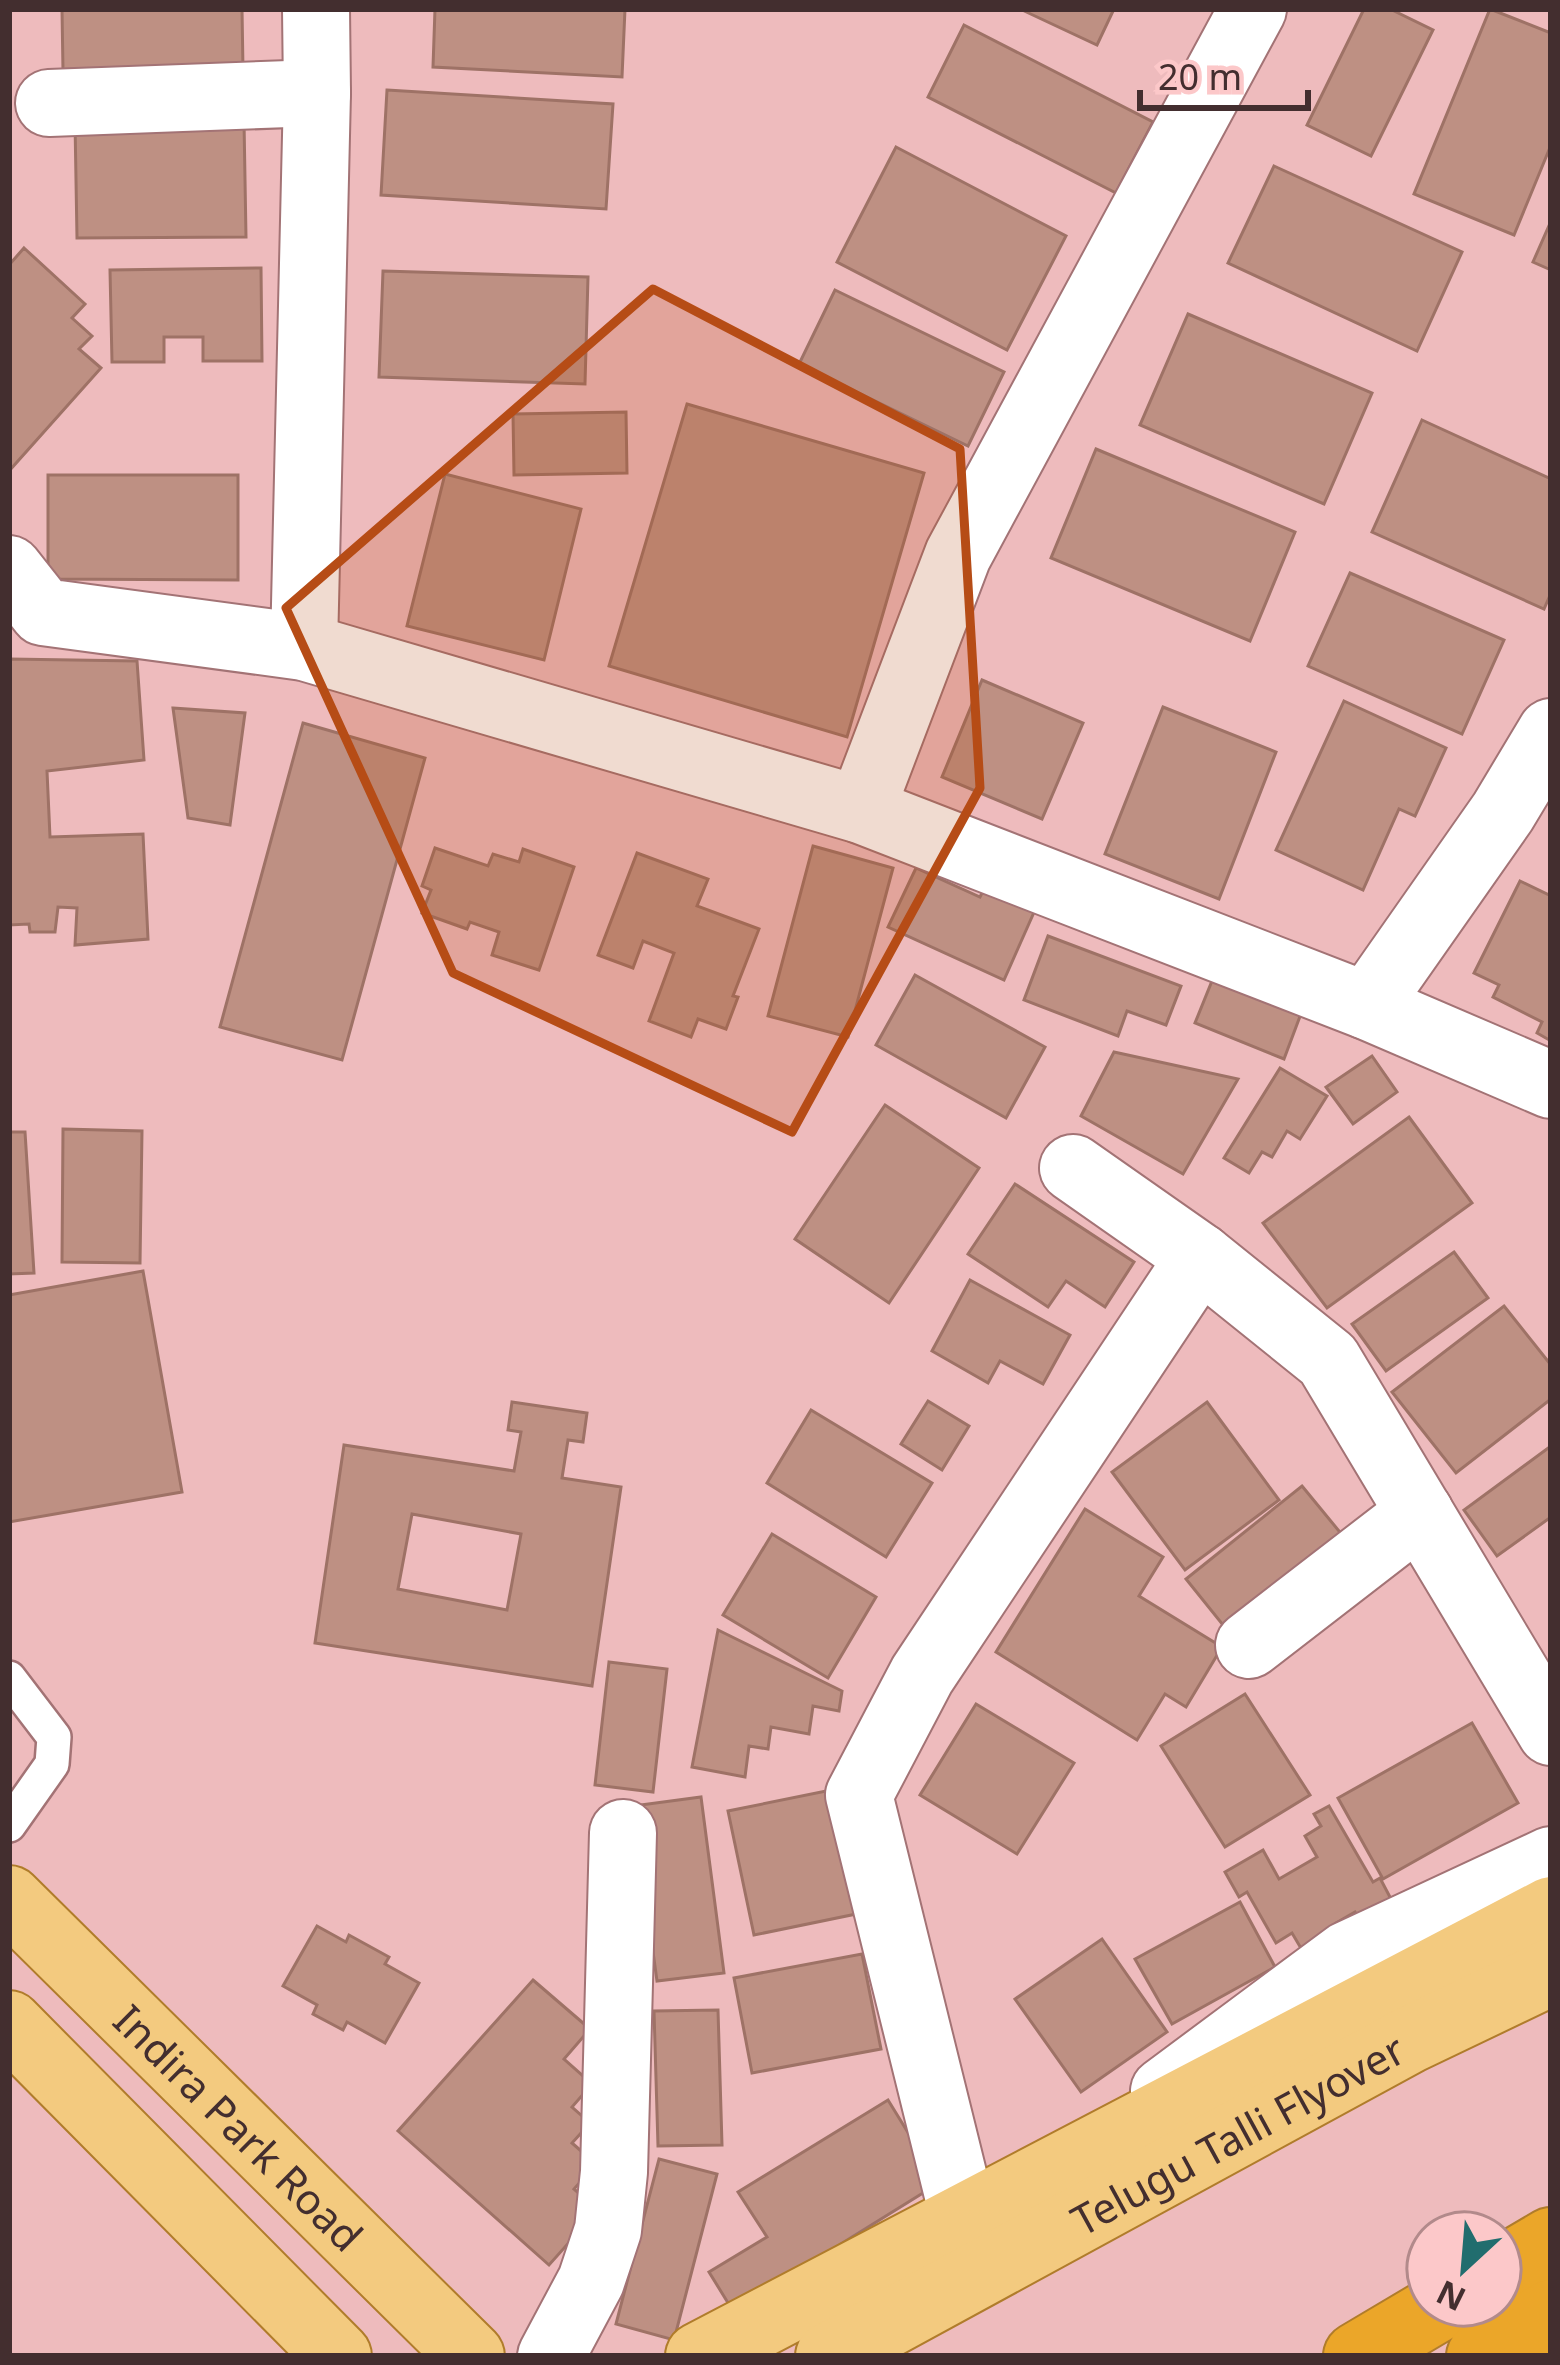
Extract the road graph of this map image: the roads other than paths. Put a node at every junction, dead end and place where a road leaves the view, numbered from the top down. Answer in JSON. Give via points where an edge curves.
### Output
{"nodes":[{"id":1,"x":316,"y":9,"type":"edge"},
{"id":2,"x":1253,"y":9,"type":"edge"},
{"id":3,"x":317,"y":93,"type":"junction"},
{"id":4,"x":50,"y":103,"type":"dead end"},
{"id":5,"x":9,"y":568,"type":"edge"},
{"id":6,"x":304,"y":647,"type":"junction"},
{"id":7,"x":1551,"y":732,"type":"edge"},
{"id":8,"x":861,"y":810,"type":"junction"},
{"id":9,"x":1367,"y":1006,"type":"junction"},
{"id":10,"x":1551,"y":1085,"type":"edge"},
{"id":11,"x":1073,"y":1168,"type":"dead end"},
{"id":12,"x":1200,"y":1258,"type":"junction"},
{"id":13,"x":1420,"y":1513,"type":"junction"},
{"id":14,"x":1249,"y":1645,"type":"dead end"},
{"id":15,"x":9,"y":1678,"type":"edge"},
{"id":16,"x":1551,"y":1732,"type":"edge"},
{"id":17,"x":9,"y":1825,"type":"edge"},
{"id":18,"x":623,"y":1833,"type":"dead end"},
{"id":19,"x":1551,"y":1860,"type":"edge"},
{"id":20,"x":9,"y":1899,"type":"edge"},
{"id":21,"x":1551,"y":1910,"type":"edge"},
{"id":22,"x":1551,"y":1972,"type":"edge"},
{"id":23,"x":9,"y":2024,"type":"edge"},
{"id":24,"x":1070,"y":2161,"type":"junction"},
{"id":25,"x":964,"y":2219,"type":"junction"},
{"id":26,"x":1551,"y":2241,"type":"edge"},
{"id":27,"x":1524,"y":2257,"type":"edge"},
{"id":28,"x":1551,"y":2313,"type":"edge"},
{"id":29,"x":1404,"y":2328,"type":"edge"},
{"id":30,"x":338,"y":2356,"type":"edge"},
{"id":31,"x":471,"y":2356,"type":"edge"},
{"id":32,"x":551,"y":2356,"type":"edge"},
{"id":33,"x":699,"y":2356,"type":"edge"},
{"id":34,"x":829,"y":2356,"type":"edge"},
{"id":35,"x":1357,"y":2356,"type":"edge"},
{"id":36,"x":1480,"y":2356,"type":"edge"}],
"edges":[{"from":1,"to":3,"type":"street"},
{"from":2,"to":8,"type":"street","via":[[958,555]]},
{"from":3,"to":4,"type":"street"},
{"from":3,"to":6,"type":"street"},
{"from":5,"to":6,"type":"street","via":[[43,612]]},
{"from":6,"to":8,"type":"street"},
{"from":7,"to":9,"type":"street"},
{"from":8,"to":9,"type":"street"},
{"from":9,"to":10,"type":"street"},
{"from":11,"to":12,"type":"street"},
{"from":12,"to":13,"type":"street","via":[[1328,1360]]},
{"from":12,"to":25,"type":"street","via":[[922,1675],[859,1795]]},
{"from":13,"to":14,"type":"street"},
{"from":13,"to":16,"type":"street"},
{"from":15,"to":17,"type":"lane","via":[[54,1737],[52,1764]]},
{"from":18,"to":32,"type":"street","via":[[608,2230]]},
{"from":19,"to":24,"type":"street","via":[[1347,1955]]},
{"from":20,"to":31,"type":"main road","name":"Indira Park Road"},
{"from":21,"to":24,"type":"main road","name":"Telugu Talli Flyover"},
{"from":22,"to":34,"type":"main road","name":"Telugu Talli Flyover"},
{"from":23,"to":30,"type":"main road"},
{"from":24,"to":25,"type":"main road","name":"Telugu Talli Flyover"},
{"from":25,"to":33,"type":"main road","name":"Telugu Talli Flyover"},
{"from":26,"to":27,"type":"highway"},
{"from":28,"to":36,"type":"highway"},
{"from":29,"to":35,"type":"highway"}]}
